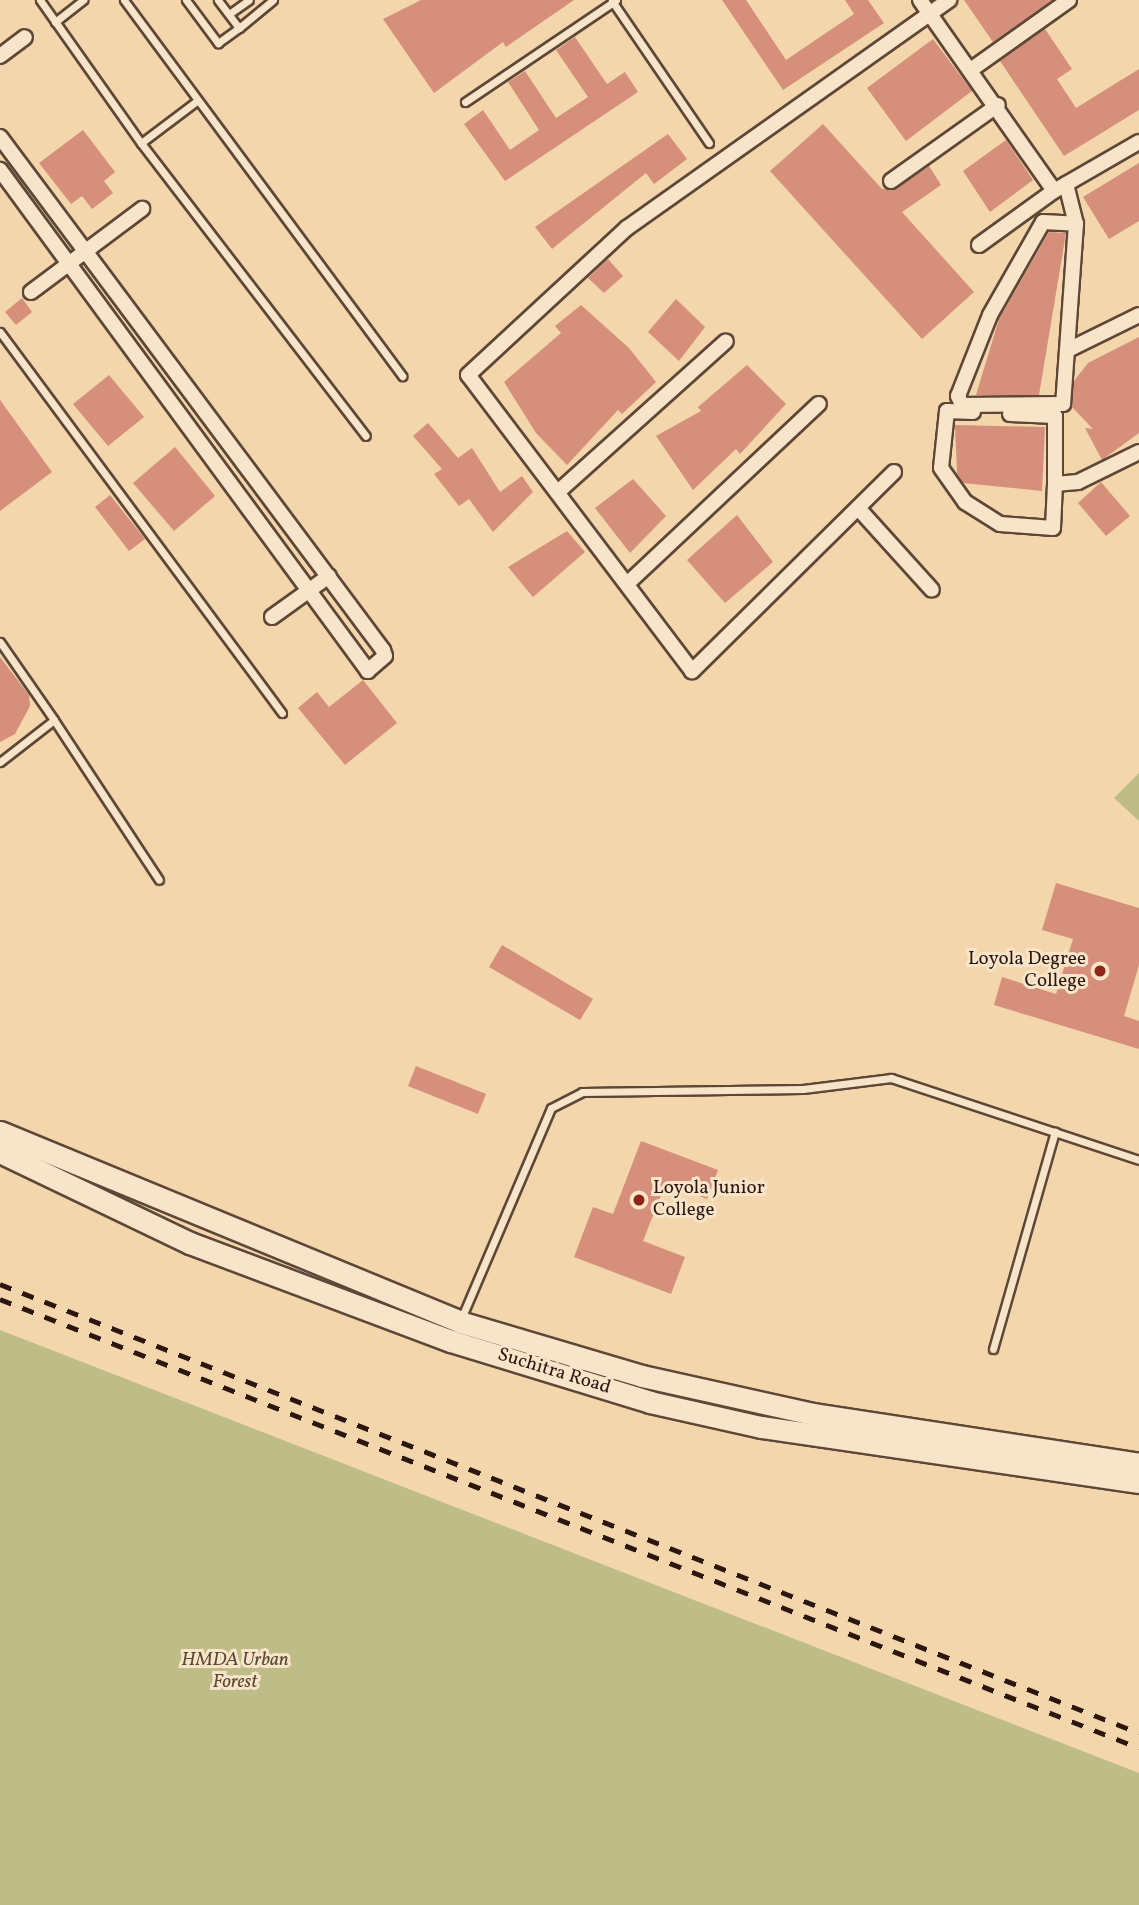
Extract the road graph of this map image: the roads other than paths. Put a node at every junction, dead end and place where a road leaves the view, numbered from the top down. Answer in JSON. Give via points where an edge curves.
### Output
{"nodes":[{"id":1,"x":40,"y":0,"type":"edge"},
{"id":2,"x":83,"y":0,"type":"edge"},
{"id":3,"x":124,"y":0,"type":"edge"},
{"id":4,"x":186,"y":0,"type":"edge"},
{"id":5,"x":218,"y":0,"type":"edge"},
{"id":6,"x":249,"y":0,"type":"edge"},
{"id":7,"x":273,"y":0,"type":"edge"},
{"id":8,"x":920,"y":0,"type":"edge"},
{"id":9,"x":949,"y":0,"type":"edge"},
{"id":10,"x":1069,"y":0,"type":"edge"},
{"id":11,"x":613,"y":1,"type":"edge"},
{"id":12,"x":932,"y":12,"type":"junction"},
{"id":13,"x":229,"y":15,"type":"junction"},
{"id":14,"x":55,"y":22,"type":"junction"},
{"id":15,"x":239,"y":28,"type":"junction"},
{"id":16,"x":25,"y":37,"type":"dead end"},
{"id":17,"x":0,"y":56,"type":"edge"},
{"id":18,"x":972,"y":69,"type":"junction"},
{"id":19,"x":198,"y":100,"type":"junction"},
{"id":20,"x":465,"y":102,"type":"dead end"},
{"id":21,"x":998,"y":105,"type":"junction"},
{"id":22,"x":0,"y":137,"type":"edge"},
{"id":23,"x":1139,"y":142,"type":"edge"},
{"id":24,"x":141,"y":143,"type":"junction"},
{"id":25,"x":709,"y":143,"type":"dead end"},
{"id":26,"x":0,"y":170,"type":"edge"},
{"id":27,"x":891,"y":181,"type":"dead end"},
{"id":28,"x":1060,"y":188,"type":"junction"},
{"id":29,"x":142,"y":209,"type":"dead end"},
{"id":30,"x":1076,"y":224,"type":"junction"},
{"id":31,"x":979,"y":245,"type":"dead end"},
{"id":32,"x":86,"y":251,"type":"junction"},
{"id":33,"x":71,"y":263,"type":"junction"},
{"id":34,"x":31,"y":292,"type":"dead end"},
{"id":35,"x":1139,"y":315,"type":"edge"},
{"id":36,"x":0,"y":332,"type":"edge"},
{"id":37,"x":726,"y":341,"type":"dead end"},
{"id":38,"x":1070,"y":349,"type":"junction"},
{"id":39,"x":402,"y":376,"type":"dead end"},
{"id":40,"x":819,"y":404,"type":"dead end"},
{"id":41,"x":366,"y":436,"type":"dead end"},
{"id":42,"x":1139,"y":452,"type":"edge"},
{"id":43,"x":894,"y":472,"type":"dead end"},
{"id":44,"x":1055,"y":484,"type":"junction"},
{"id":45,"x":559,"y":491,"type":"junction"},
{"id":46,"x":267,"y":495,"type":"junction"},
{"id":47,"x":248,"y":508,"type":"junction"},
{"id":48,"x":858,"y":508,"type":"junction"},
{"id":49,"x":330,"y":576,"type":"junction"},
{"id":50,"x":628,"y":584,"type":"junction"},
{"id":51,"x":310,"y":590,"type":"junction"},
{"id":52,"x":932,"y":590,"type":"dead end"},
{"id":53,"x":272,"y":617,"type":"dead end"},
{"id":54,"x":0,"y":642,"type":"edge"},
{"id":55,"x":282,"y":713,"type":"dead end"},
{"id":56,"x":54,"y":720,"type":"junction"},
{"id":57,"x":0,"y":762,"type":"edge"},
{"id":58,"x":159,"y":880,"type":"dead end"},
{"id":59,"x":0,"y":1132,"type":"edge"},
{"id":60,"x":1055,"y":1132,"type":"junction"},
{"id":61,"x":0,"y":1152,"type":"edge"},
{"id":62,"x":1139,"y":1160,"type":"edge"},
{"id":63,"x":83,"y":1168,"type":"junction"},
{"id":64,"x":74,"y":1188,"type":"junction"},
{"id":65,"x":460,"y":1322,"type":"junction"},
{"id":66,"x":993,"y":1349,"type":"dead end"},
{"id":67,"x":1139,"y":1464,"type":"edge"},
{"id":68,"x":1139,"y":1482,"type":"edge"}],
"edges":[{"from":1,"to":14,"type":"lane"},
{"from":2,"to":14,"type":"lane"},
{"from":3,"to":19,"type":"lane"},
{"from":4,"to":15,"type":"lane","via":[[218,43]]},
{"from":5,"to":13,"type":"lane"},
{"from":6,"to":13,"type":"lane"},
{"from":7,"to":15,"type":"lane"},
{"from":8,"to":12,"type":"street"},
{"from":9,"to":12,"type":"street"},
{"from":10,"to":18,"type":"street"},
{"from":11,"to":20,"type":"lane"},
{"from":11,"to":25,"type":"lane"},
{"from":12,"to":18,"type":"street"},
{"from":12,"to":45,"type":"street","via":[[627,228],[470,368],[470,380]]},
{"from":13,"to":15,"type":"lane"},
{"from":14,"to":24,"type":"lane"},
{"from":16,"to":17,"type":"street"},
{"from":18,"to":21,"type":"street"},
{"from":19,"to":24,"type":"lane"},
{"from":19,"to":39,"type":"lane"},
{"from":21,"to":27,"type":"street"},
{"from":21,"to":28,"type":"street"},
{"from":22,"to":32,"type":"street"},
{"from":23,"to":28,"type":"street"},
{"from":24,"to":41,"type":"lane"},
{"from":26,"to":33,"type":"street"},
{"from":28,"to":30,"type":"street"},
{"from":28,"to":31,"type":"street"},
{"from":29,"to":32,"type":"street"},
{"from":30,"to":38,"type":"street"},
{"from":30,"to":38,"type":"street","via":[[1042,222],[990,315],[958,401],[1063,404]]},
{"from":32,"to":33,"type":"street"},
{"from":32,"to":46,"type":"street"},
{"from":33,"to":34,"type":"street"},
{"from":33,"to":47,"type":"street"},
{"from":35,"to":38,"type":"street"},
{"from":36,"to":55,"type":"lane"},
{"from":37,"to":45,"type":"street"},
{"from":40,"to":50,"type":"street"},
{"from":42,"to":44,"type":"street","via":[[1078,482]]},
{"from":43,"to":48,"type":"street"},
{"from":44,"to":44,"type":"street","via":[[1055,416],[947,411],[941,468],[965,502],[1000,524],[1053,528]]},
{"from":45,"to":50,"type":"street"},
{"from":46,"to":47,"type":"street"},
{"from":46,"to":49,"type":"street"},
{"from":47,"to":51,"type":"street"},
{"from":48,"to":50,"type":"street","via":[[692,671]]},
{"from":48,"to":52,"type":"street"},
{"from":49,"to":51,"type":"street"},
{"from":49,"to":51,"type":"street","via":[[385,653],[368,671]]},
{"from":51,"to":53,"type":"street"},
{"from":54,"to":56,"type":"lane"},
{"from":56,"to":57,"type":"lane"},
{"from":56,"to":58,"type":"lane"},
{"from":59,"to":63,"type":"main road","name":"Suchitra Road"},
{"from":60,"to":62,"type":"lane"},
{"from":60,"to":65,"type":"lane","via":[[891,1078],[803,1089],[582,1091],[551,1108]]},
{"from":60,"to":66,"type":"lane"},
{"from":61,"to":64,"type":"main road","name":"Suchitra Road"},
{"from":63,"to":64,"type":"main road"},
{"from":63,"to":65,"type":"main road","name":"Suchitra Road"},
{"from":64,"to":68,"type":"main road","name":"Suchitra Road","via":[[190,1243],[451,1341],[650,1402],[761,1427]]},
{"from":65,"to":67,"type":"main road","name":"Suchitra Road","via":[[706,1393]]}]}
